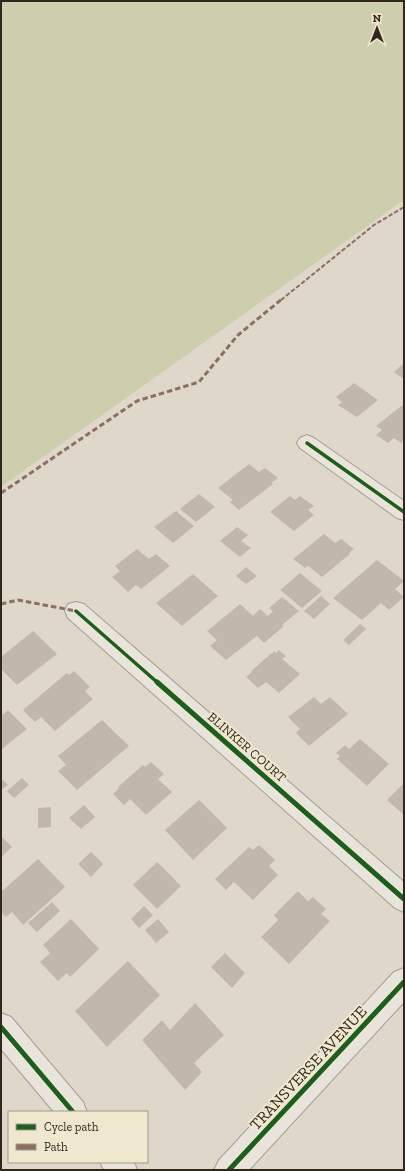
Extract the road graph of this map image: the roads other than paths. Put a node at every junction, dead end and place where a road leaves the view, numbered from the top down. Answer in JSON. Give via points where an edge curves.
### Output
{"nodes":[{"id":1,"x":307,"y":443,"type":"dead end"},
{"id":2,"x":404,"y":512,"type":"edge"},
{"id":3,"x":76,"y":611,"type":"dead end"},
{"id":4,"x":404,"y":899,"type":"edge"},
{"id":5,"x":404,"y":982,"type":"edge"},
{"id":6,"x":1,"y":1027,"type":"edge"},
{"id":7,"x":72,"y":1111,"type":"edge"},
{"id":8,"x":229,"y":1170,"type":"edge"}],
"edges":[{"from":1,"to":2,"type":"street"},
{"from":3,"to":4,"type":"street","name":"BLINKER COURT"},
{"from":5,"to":8,"type":"street","name":"TRANSVERSE AVENUE"},
{"from":6,"to":7,"type":"street"}]}
